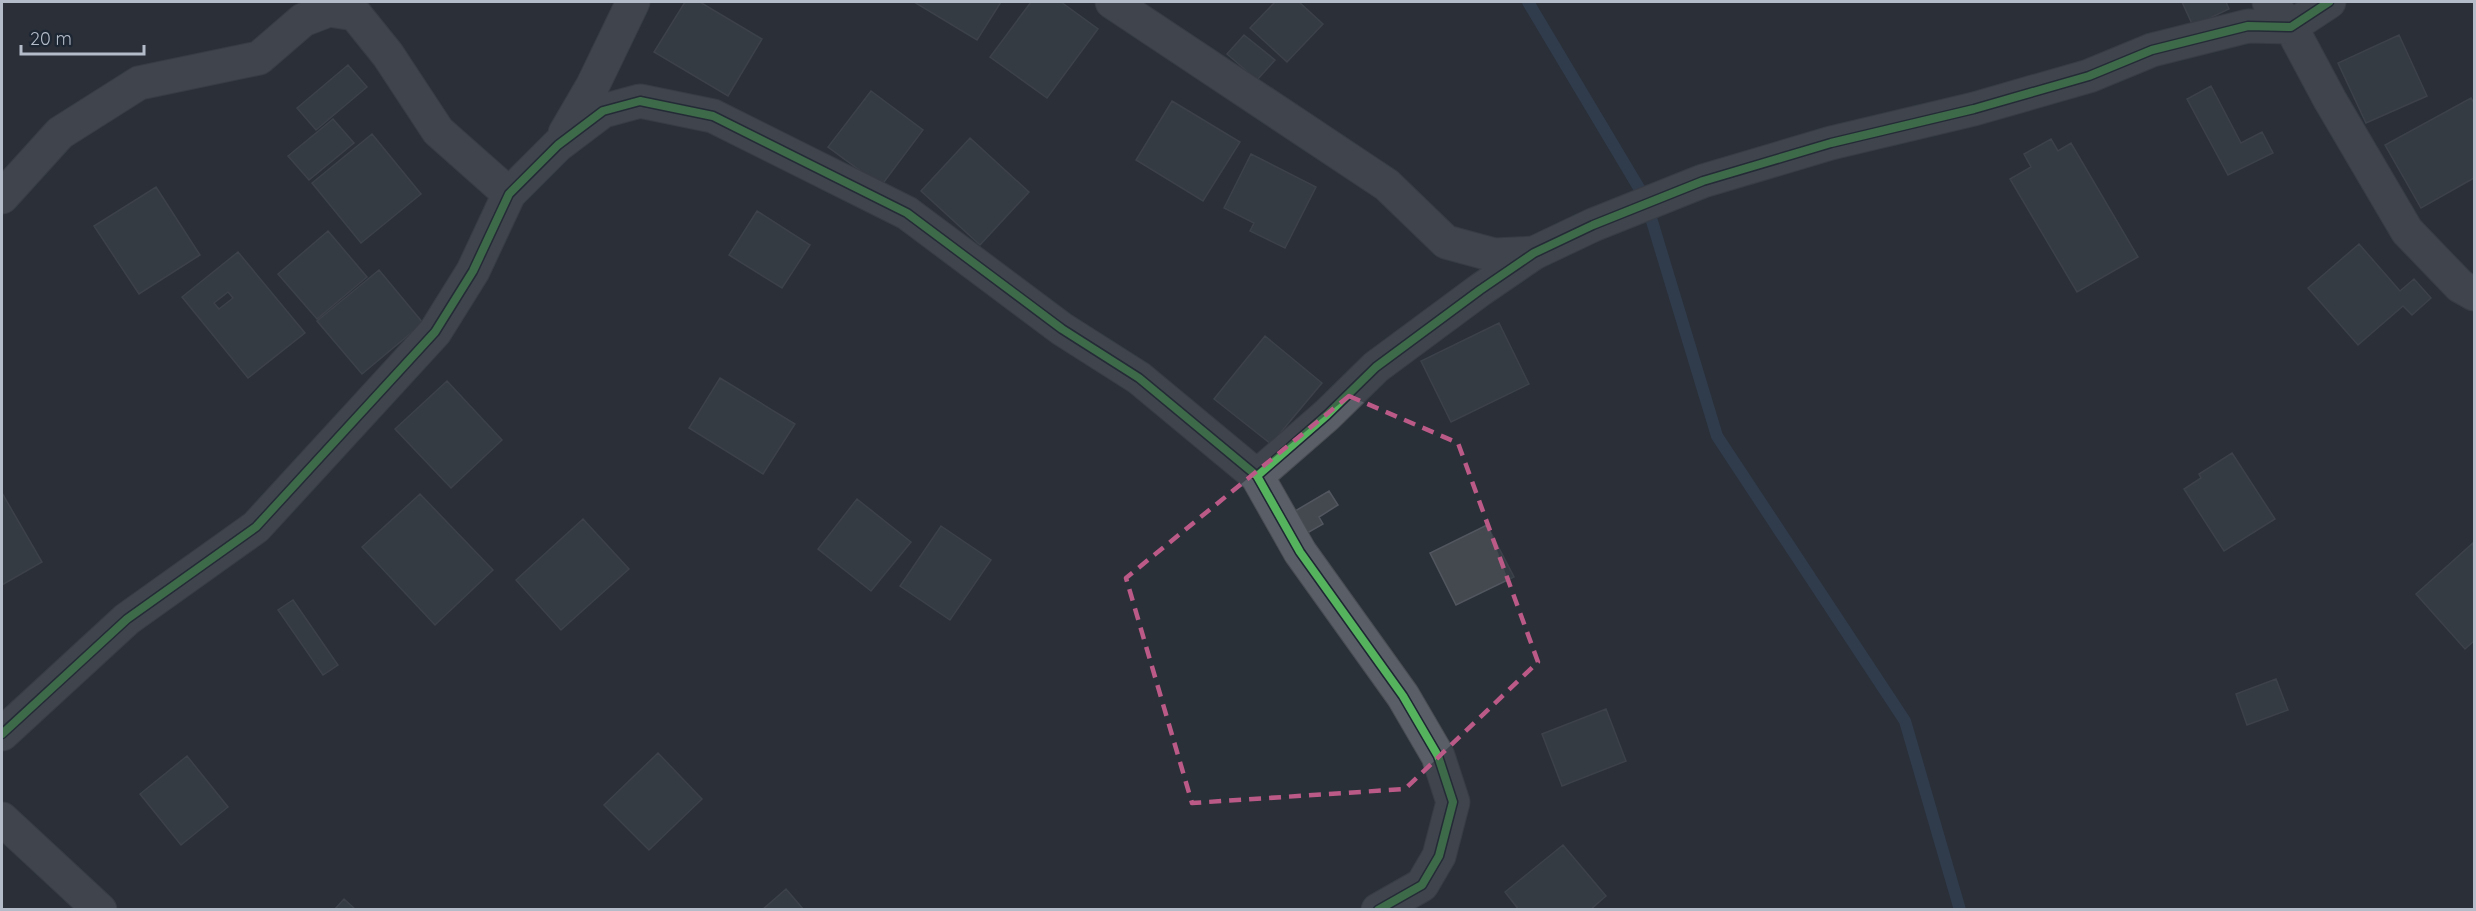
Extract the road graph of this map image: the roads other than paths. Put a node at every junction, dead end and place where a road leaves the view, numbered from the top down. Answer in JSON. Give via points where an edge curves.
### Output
{"nodes":[{"id":1,"x":633,"y":2,"type":"edge"},
{"id":2,"x":1112,"y":2,"type":"edge"},
{"id":3,"x":2269,"y":2,"type":"edge"},
{"id":4,"x":2329,"y":2,"type":"edge"},
{"id":5,"x":2291,"y":27,"type":"junction"},
{"id":6,"x":558,"y":145,"type":"junction"},
{"id":7,"x":508,"y":194,"type":"junction"},
{"id":8,"x":2,"y":197,"type":"edge"},
{"id":9,"x":1534,"y":254,"type":"junction"},
{"id":10,"x":2475,"y":294,"type":"edge"},
{"id":11,"x":1257,"y":476,"type":"junction"},
{"id":12,"x":2,"y":734,"type":"edge"},
{"id":13,"x":2,"y":819,"type":"edge"},
{"id":14,"x":100,"y":909,"type":"edge"},
{"id":15,"x":1378,"y":909,"type":"edge"}],
"edges":[{"from":1,"to":6,"type":"street","via":[[593,85]]},
{"from":2,"to":9,"type":"street","via":[[1388,185],[1446,242],[1494,255]]},
{"from":3,"to":5,"type":"street"},
{"from":4,"to":5,"type":"street"},
{"from":5,"to":9,"type":"street","via":[[2248,26],[2152,50],[2089,76],[1974,109],[1831,143],[1714,178],[1593,225]]},
{"from":5,"to":10,"type":"street","via":[[2407,231],[2460,286]]},
{"from":6,"to":7,"type":"street"},
{"from":6,"to":11,"type":"street","via":[[603,111],[640,101],[713,116],[907,213],[1062,329],[1139,378]]},
{"from":7,"to":8,"type":"street","via":[[438,131],[388,55],[355,14],[329,10],[303,20],[258,58],[139,83],[60,133]]},
{"from":7,"to":12,"type":"street","via":[[473,271],[435,332],[256,527],[127,619]]},
{"from":9,"to":11,"type":"street","via":[[1376,367]]},
{"from":11,"to":15,"type":"street","via":[[1300,552],[1403,696],[1438,756],[1453,802],[1439,856],[1422,885]]},
{"from":13,"to":14,"type":"street"}]}
